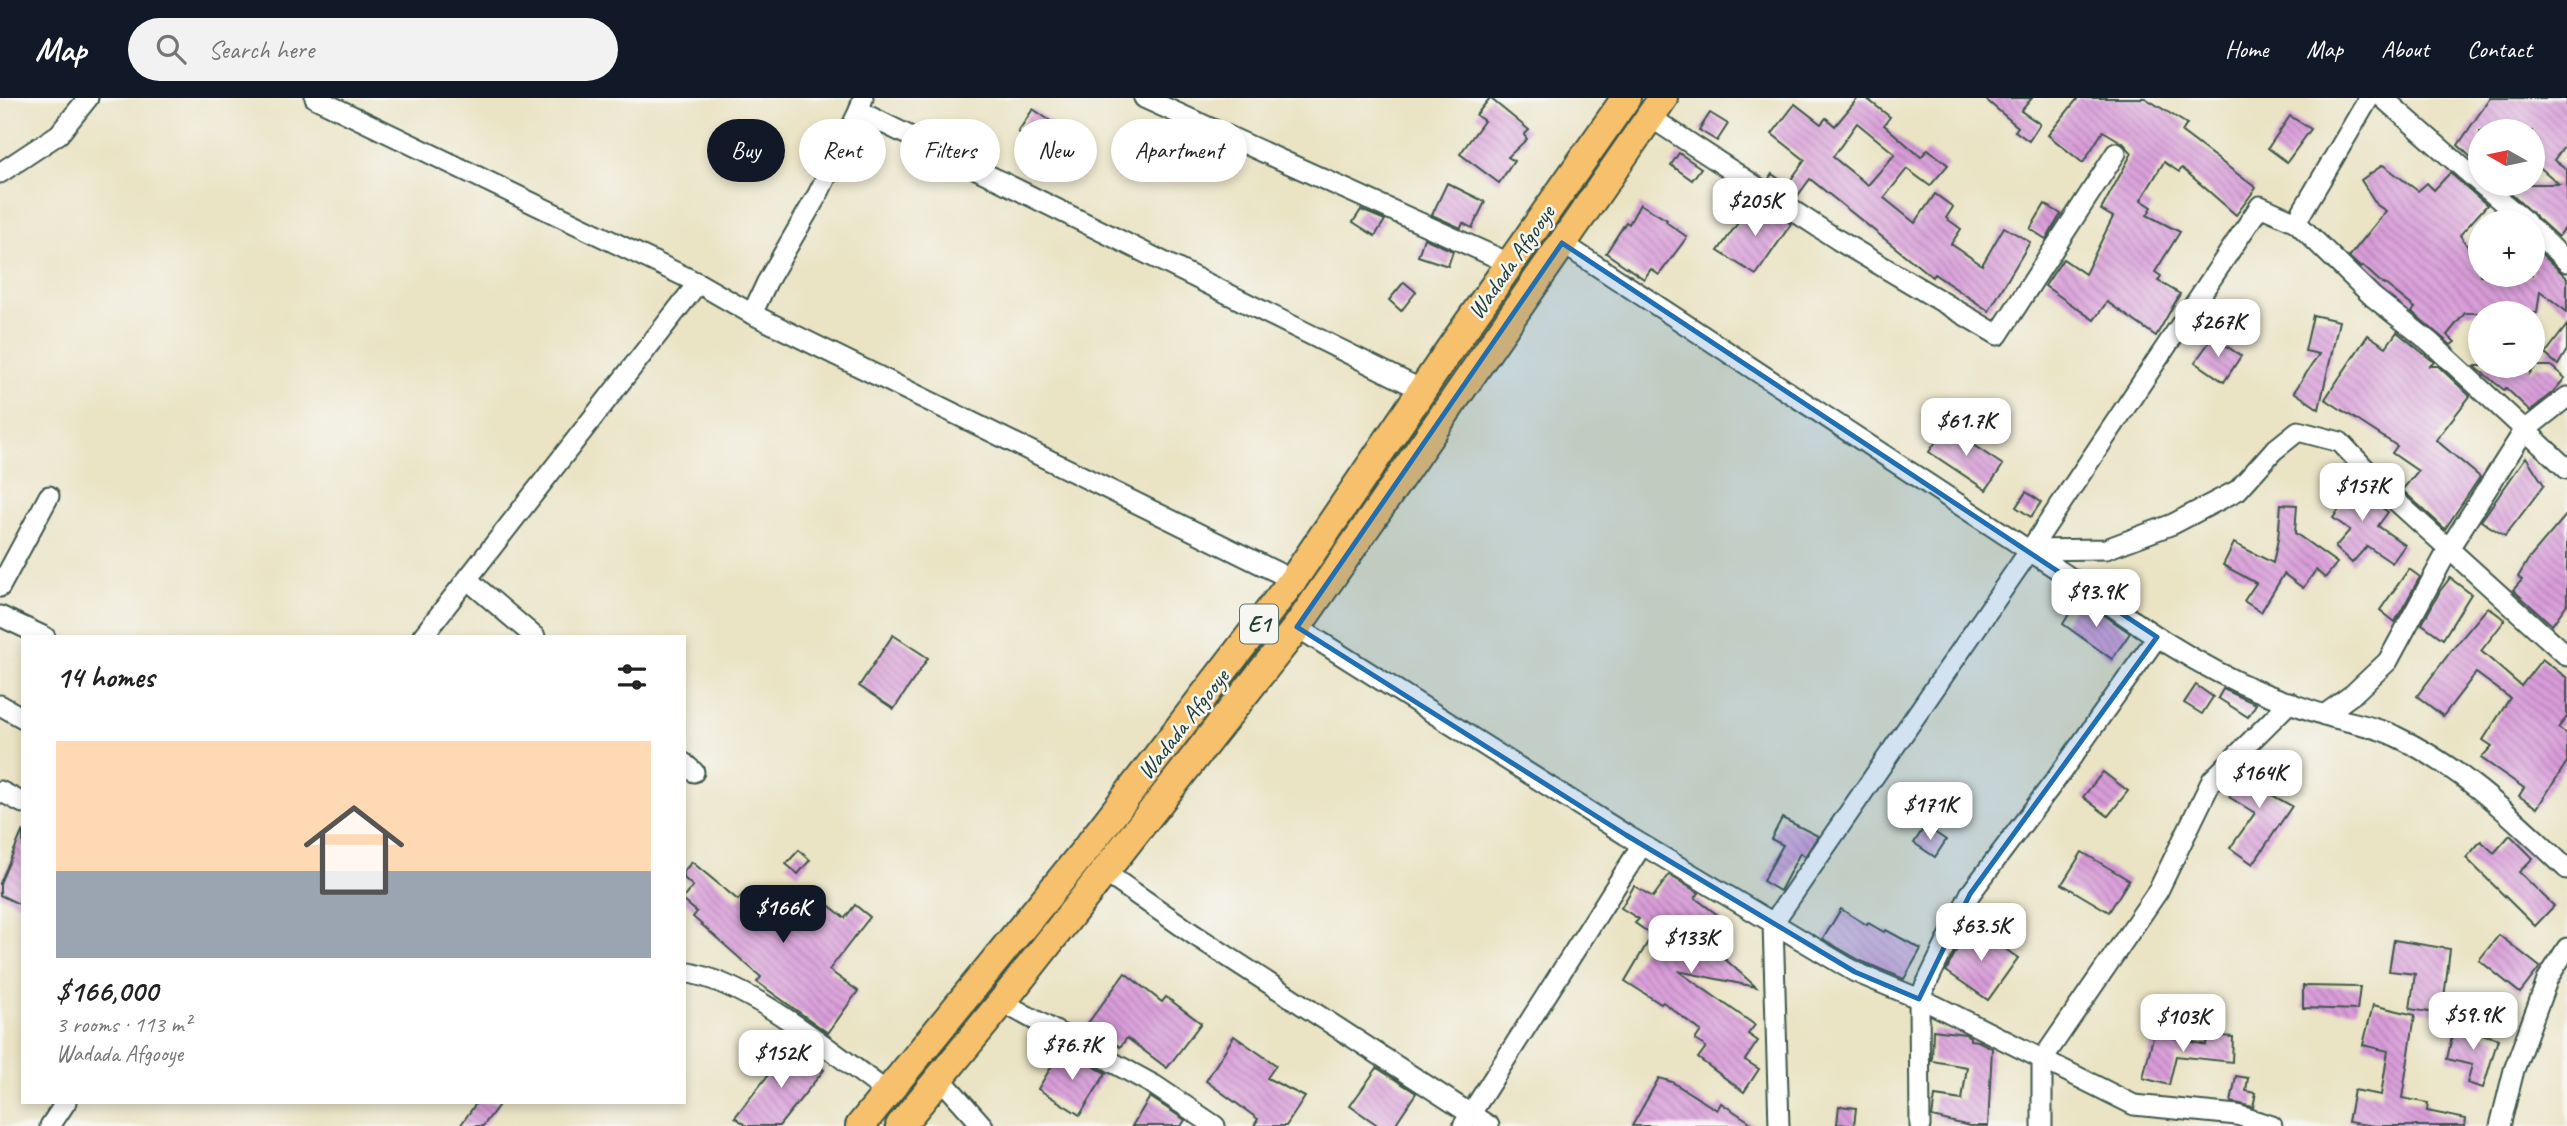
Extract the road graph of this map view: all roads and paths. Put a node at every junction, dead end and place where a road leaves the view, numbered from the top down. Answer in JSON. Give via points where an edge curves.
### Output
{"nodes":[{"id":1,"x":88,"y":98,"type":"edge"},
{"id":2,"x":315,"y":98,"type":"edge"},
{"id":3,"x":1144,"y":98,"type":"edge"},
{"id":4,"x":1626,"y":98,"type":"edge"},
{"id":5,"x":2369,"y":98,"type":"edge"},
{"id":6,"x":2383,"y":98,"type":"edge"},
{"id":7,"x":861,"y":105,"type":"edge"},
{"id":8,"x":1656,"y":107,"type":"edge"},
{"id":9,"x":2116,"y":153,"type":"dead end"},
{"id":10,"x":2468,"y":172,"type":"edge"},
{"id":11,"x":0,"y":173,"type":"edge"},
{"id":12,"x":2495,"y":196,"type":"edge"},
{"id":13,"x":2512,"y":210,"type":"edge"},
{"id":14,"x":2296,"y":222,"type":"junction"},
{"id":15,"x":2545,"y":241,"type":"edge"},
{"id":16,"x":1562,"y":243,"type":"junction"},
{"id":17,"x":2567,"y":262,"type":"edge"},
{"id":18,"x":1511,"y":264,"type":"junction"},
{"id":19,"x":698,"y":283,"type":"junction"},
{"id":20,"x":752,"y":314,"type":"junction"},
{"id":21,"x":1422,"y":390,"type":"junction"},
{"id":22,"x":2567,"y":397,"type":"edge"},
{"id":23,"x":2524,"y":431,"type":"junction"},
{"id":24,"x":2567,"y":469,"type":"edge"},
{"id":25,"x":49,"y":496,"type":"dead end"},
{"id":26,"x":2030,"y":550,"type":"junction"},
{"id":27,"x":2448,"y":550,"type":"junction"},
{"id":28,"x":468,"y":580,"type":"junction"},
{"id":29,"x":1293,"y":580,"type":"junction"},
{"id":30,"x":0,"y":587,"type":"edge"},
{"id":31,"x":0,"y":616,"type":"edge"},
{"id":32,"x":1297,"y":627,"type":"junction"},
{"id":33,"x":41,"y":635,"type":"edge"},
{"id":34,"x":424,"y":635,"type":"edge"},
{"id":35,"x":533,"y":635,"type":"edge"},
{"id":36,"x":2157,"y":637,"type":"junction"},
{"id":37,"x":2567,"y":656,"type":"edge"},
{"id":38,"x":2290,"y":702,"type":"junction"},
{"id":39,"x":0,"y":705,"type":"edge"},
{"id":40,"x":2324,"y":715,"type":"junction"},
{"id":41,"x":21,"y":717,"type":"edge"},
{"id":42,"x":0,"y":791,"type":"edge"},
{"id":43,"x":21,"y":802,"type":"edge"},
{"id":44,"x":1642,"y":845,"type":"junction"},
{"id":45,"x":2567,"y":869,"type":"edge"},
{"id":46,"x":1103,"y":871,"type":"junction"},
{"id":47,"x":1773,"y":923,"type":"junction"},
{"id":48,"x":2567,"y":948,"type":"edge"},
{"id":49,"x":686,"y":972,"type":"edge"},
{"id":50,"x":1919,"y":999,"type":"junction"},
{"id":51,"x":1002,"y":1002,"type":"junction"},
{"id":52,"x":2042,"y":1060,"type":"junction"},
{"id":53,"x":940,"y":1078,"type":"junction"},
{"id":54,"x":887,"y":1091,"type":"junction"},
{"id":55,"x":65,"y":1104,"type":"edge"},
{"id":56,"x":1468,"y":1121,"type":"edge"},
{"id":57,"x":50,"y":1126,"type":"edge"},
{"id":58,"x":860,"y":1126,"type":"edge"},
{"id":59,"x":900,"y":1126,"type":"edge"},
{"id":60,"x":983,"y":1126,"type":"edge"},
{"id":61,"x":1215,"y":1126,"type":"edge"},
{"id":62,"x":1489,"y":1126,"type":"edge"},
{"id":63,"x":1779,"y":1126,"type":"edge"},
{"id":64,"x":1920,"y":1126,"type":"edge"},
{"id":65,"x":2042,"y":1126,"type":"edge"},
{"id":66,"x":2272,"y":1126,"type":"edge"},
{"id":67,"x":2500,"y":1126,"type":"edge"}],
"edges":[{"from":1,"to":11,"type":"street","via":[[59,134]]},
{"from":2,"to":19,"type":"street"},
{"from":3,"to":18,"type":"street"},
{"from":4,"to":18,"type":"highway","name":"Wadada Afgooye","number":"E1"},
{"from":5,"to":14,"type":"street"},
{"from":6,"to":10,"type":"street"},
{"from":7,"to":20,"type":"street"},
{"from":7,"to":21,"type":"street"},
{"from":8,"to":9,"type":"street","via":[[1838,240],[1998,335]]},
{"from":8,"to":16,"type":"highway","name":"Wadada Afgooye","number":"E1"},
{"from":12,"to":13,"type":"street"},
{"from":14,"to":23,"type":"street","via":[[2373,298],[2430,342]]},
{"from":14,"to":26,"type":"street","via":[[2260,206]]},
{"from":15,"to":17,"type":"street"},
{"from":16,"to":26,"type":"street"},
{"from":16,"to":32,"type":"highway","name":"Wadada Afgooye","number":"E1"},
{"from":18,"to":21,"type":"highway","name":"Wadada Afgooye","number":"E1"},
{"from":19,"to":20,"type":"street"},
{"from":19,"to":28,"type":"street"},
{"from":20,"to":29,"type":"street"},
{"from":21,"to":29,"type":"highway","name":"Wadada Afgooye","number":"E1"},
{"from":22,"to":23,"type":"street"},
{"from":23,"to":24,"type":"street"},
{"from":23,"to":27,"type":"street"},
{"from":25,"to":30,"type":"street"},
{"from":26,"to":27,"type":"street","via":[[2106,549],[2172,524],[2238,490],[2298,431],[2340,442]]},
{"from":26,"to":36,"type":"street"},
{"from":26,"to":47,"type":"street"},
{"from":27,"to":37,"type":"street"},
{"from":27,"to":40,"type":"street","via":[[2388,661]]},
{"from":28,"to":34,"type":"street"},
{"from":28,"to":35,"type":"street"},
{"from":29,"to":54,"type":"highway","name":"Wadada Afgooye","number":"E1","via":[[1086,849]]},
{"from":31,"to":33,"type":"street"},
{"from":32,"to":44,"type":"street"},
{"from":32,"to":46,"type":"highway","name":"Wadada Afgooye","number":"E1"},
{"from":36,"to":38,"type":"street","via":[[2214,670]]},
{"from":36,"to":50,"type":"street","via":[[1970,894]]},
{"from":38,"to":40,"type":"street"},
{"from":38,"to":52,"type":"street","via":[[2212,780],[2158,891]]},
{"from":39,"to":41,"type":"street"},
{"from":40,"to":45,"type":"street","via":[[2393,735],[2444,764],[2500,806]]},
{"from":42,"to":43,"type":"street"},
{"from":44,"to":47,"type":"street"},
{"from":44,"to":56,"type":"street"},
{"from":46,"to":51,"type":"highway","name":"Wadada Afgooye","number":"E1"},
{"from":46,"to":56,"type":"street"},
{"from":47,"to":50,"type":"street","via":[[1855,972]]},
{"from":47,"to":63,"type":"street"},
{"from":48,"to":67,"type":"street","via":[[2544,989],[2514,1070]]},
{"from":49,"to":54,"type":"street","via":[[700,974],[766,1005]]},
{"from":50,"to":52,"type":"street"},
{"from":50,"to":64,"type":"street"},
{"from":51,"to":53,"type":"highway","name":"Wadada Afgooye","number":"E1"},
{"from":51,"to":61,"type":"street","via":[[1154,1085]]},
{"from":52,"to":65,"type":"street"},
{"from":52,"to":66,"type":"street","via":[[2134,1105],[2237,1115]]},
{"from":53,"to":59,"type":"highway","name":"Wadada Afgooye","number":"E1"},
{"from":53,"to":60,"type":"street"},
{"from":54,"to":58,"type":"highway","name":"Wadada Afgooye","number":"E1"},
{"from":55,"to":57,"type":"street"},
{"from":56,"to":62,"type":"street"}]}
